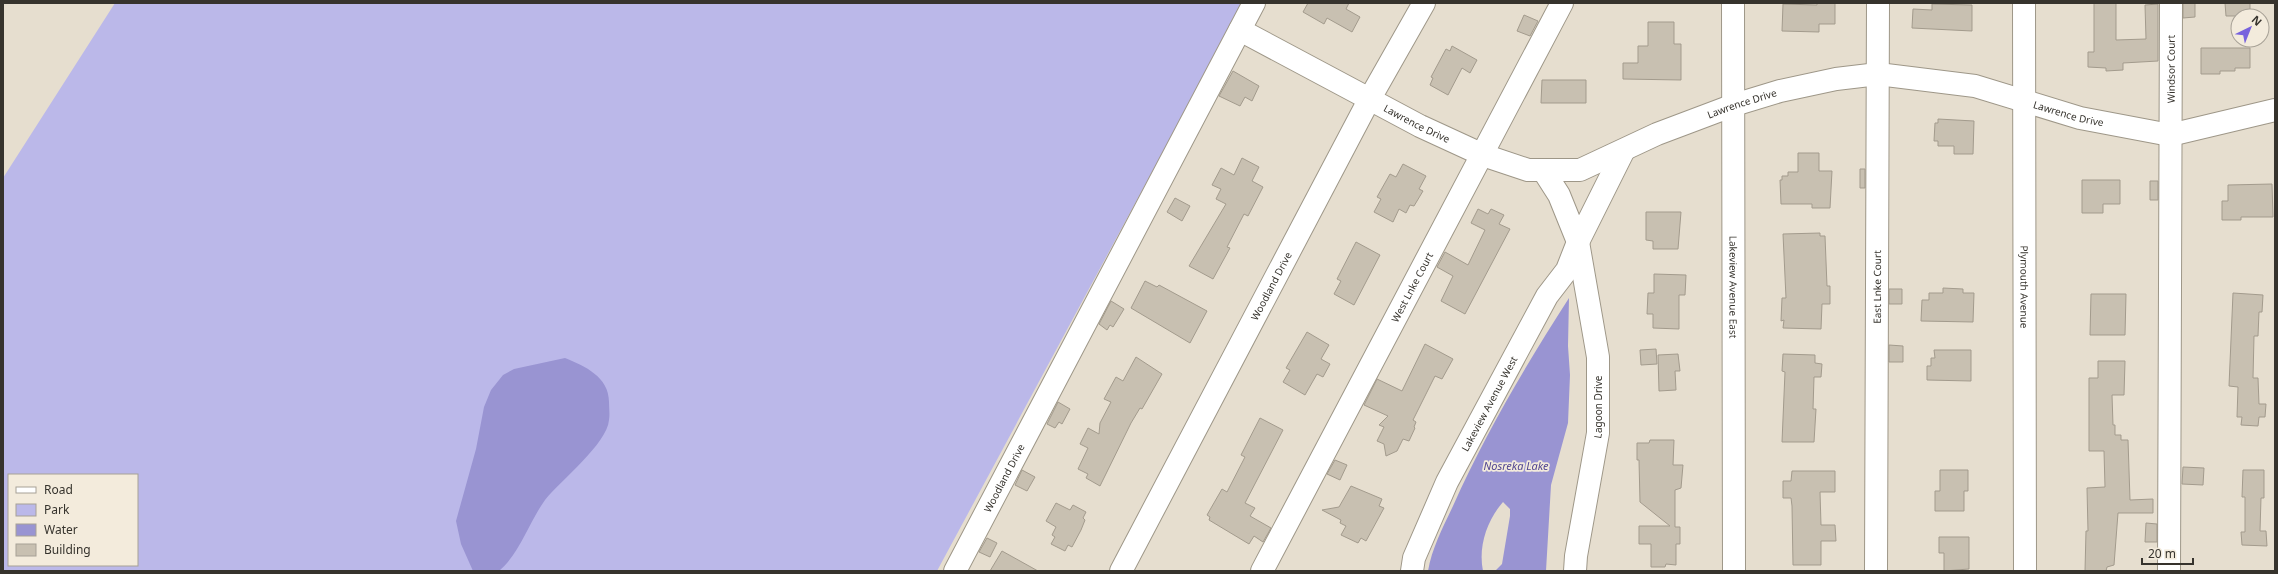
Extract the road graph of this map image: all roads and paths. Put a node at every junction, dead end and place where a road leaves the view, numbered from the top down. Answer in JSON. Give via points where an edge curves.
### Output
{"nodes":[{"id":1,"x":1254,"y":3,"type":"edge"},
{"id":2,"x":1424,"y":3,"type":"edge"},
{"id":3,"x":1562,"y":3,"type":"edge"},
{"id":4,"x":1733,"y":3,"type":"edge"},
{"id":5,"x":1878,"y":3,"type":"edge"},
{"id":6,"x":2024,"y":3,"type":"edge"},
{"id":7,"x":2171,"y":3,"type":"edge"},
{"id":8,"x":1240,"y":30,"type":"junction"},
{"id":9,"x":1878,"y":74,"type":"junction"},
{"id":10,"x":1369,"y":100,"type":"junction"},
{"id":11,"x":2025,"y":100,"type":"junction"},
{"id":12,"x":1734,"y":105,"type":"junction"},
{"id":13,"x":2275,"y":110,"type":"edge"},
{"id":14,"x":2170,"y":136,"type":"junction"},
{"id":15,"x":1623,"y":152,"type":"junction"},
{"id":16,"x":1483,"y":155,"type":"junction"},
{"id":17,"x":1544,"y":170,"type":"junction"},
{"id":18,"x":1578,"y":242,"type":"junction"},
{"id":19,"x":956,"y":571,"type":"edge"},
{"id":20,"x":1121,"y":571,"type":"edge"},
{"id":21,"x":1262,"y":571,"type":"edge"},
{"id":22,"x":1412,"y":571,"type":"edge"},
{"id":23,"x":1575,"y":571,"type":"edge"},
{"id":24,"x":1734,"y":571,"type":"edge"},
{"id":25,"x":1876,"y":571,"type":"edge"},
{"id":26,"x":2025,"y":571,"type":"edge"},
{"id":27,"x":2169,"y":571,"type":"edge"}],
"edges":[{"from":1,"to":8,"type":"street","name":"Woodland Drive"},
{"from":2,"to":10,"type":"street","name":"Woodland Drive"},
{"from":3,"to":16,"type":"street","name":"West Lnke Court"},
{"from":4,"to":12,"type":"street","name":"Lakeview Avenue East"},
{"from":5,"to":9,"type":"street","name":"East Lnke Court"},
{"from":6,"to":11,"type":"street","name":"Plymouth Avenue"},
{"from":7,"to":14,"type":"street","name":"Windsor Court"},
{"from":8,"to":10,"type":"street","name":"Lawrence Drive"},
{"from":8,"to":19,"type":"street","name":"Woodland Drive"},
{"from":9,"to":11,"type":"street","name":"Lawrence Drive","via":[[1975,86]]},
{"from":9,"to":12,"type":"street","name":"Lawrence Drive","via":[[1836,79],[1780,91]]},
{"from":9,"to":25,"type":"street","name":"East Lnke Court"},
{"from":10,"to":16,"type":"street","name":"Lawrence Drive"},
{"from":10,"to":20,"type":"street","name":"Woodland Drive"},
{"from":11,"to":14,"type":"street","name":"Lawrence Drive","via":[[2080,118]]},
{"from":11,"to":26,"type":"street","name":"Plymouth Avenue"},
{"from":12,"to":15,"type":"street","name":"Lawrence Drive","via":[[1657,134]]},
{"from":12,"to":24,"type":"street","name":"Lakeview Avenue East"},
{"from":13,"to":14,"type":"street","name":"Lawrence Drive"},
{"from":14,"to":27,"type":"street","name":"Windsor Court"},
{"from":15,"to":17,"type":"street","name":"Lawrence Drive","via":[[1580,170]]},
{"from":15,"to":18,"type":"street"},
{"from":16,"to":17,"type":"street","name":"Lawrence Drive","via":[[1528,170]]},
{"from":16,"to":21,"type":"street","name":"West Lnke Court"},
{"from":17,"to":18,"type":"street","name":"Lagoon Drive","via":[[1559,195]]},
{"from":18,"to":22,"type":"street","name":"Lakeview Avenue West","via":[[1567,270],[1546,296],[1447,482],[1414,558]]},
{"from":18,"to":23,"type":"street","name":"Lagoon Drive","via":[[1598,357],[1598,433]]}]}
